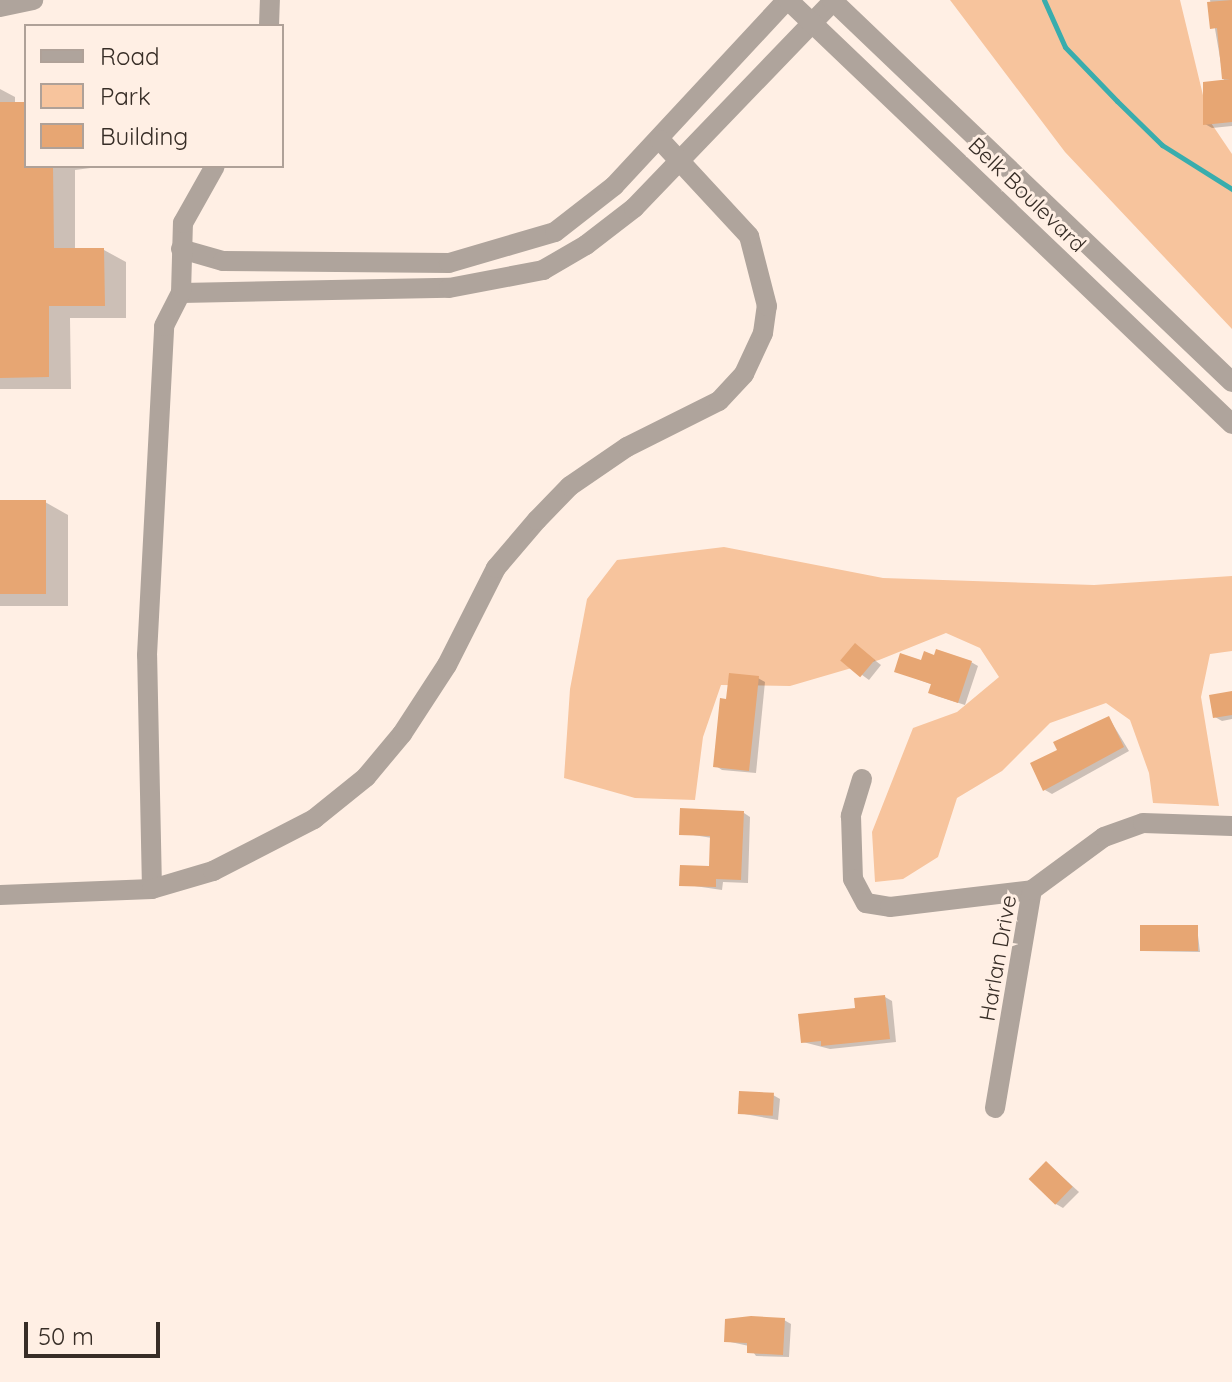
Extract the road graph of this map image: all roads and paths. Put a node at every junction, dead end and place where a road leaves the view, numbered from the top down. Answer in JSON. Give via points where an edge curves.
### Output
{"nodes":[{"id":1,"x":33,"y":0,"type":"edge"},
{"id":2,"x":270,"y":0,"type":"edge"},
{"id":3,"x":788,"y":0,"type":"edge"},
{"id":4,"x":833,"y":0,"type":"edge"},
{"id":5,"x":0,"y":7,"type":"edge"},
{"id":6,"x":812,"y":23,"type":"junction"},
{"id":7,"x":269,"y":24,"type":"edge"},
{"id":8,"x":660,"y":140,"type":"junction"},
{"id":9,"x":680,"y":162,"type":"junction"},
{"id":10,"x":214,"y":168,"type":"edge"},
{"id":11,"x":181,"y":249,"type":"junction"},
{"id":12,"x":181,"y":293,"type":"junction"},
{"id":13,"x":1232,"y":382,"type":"edge"},
{"id":14,"x":1232,"y":424,"type":"edge"},
{"id":15,"x":862,"y":779,"type":"dead end"},
{"id":16,"x":1232,"y":826,"type":"edge"},
{"id":17,"x":152,"y":889,"type":"junction"},
{"id":18,"x":1032,"y":890,"type":"junction"},
{"id":19,"x":0,"y":895,"type":"edge"},
{"id":20,"x":995,"y":1108,"type":"dead end"}],
"edges":[{"from":1,"to":5,"type":"street"},
{"from":2,"to":7,"type":"street"},
{"from":3,"to":6,"type":"street","name":"Belk Boulevard"},
{"from":3,"to":8,"type":"street"},
{"from":4,"to":6,"type":"street"},
{"from":4,"to":13,"type":"street","name":"Belk Boulevard"},
{"from":6,"to":9,"type":"street"},
{"from":6,"to":14,"type":"street","name":"Belk Boulevard"},
{"from":8,"to":9,"type":"street"},
{"from":8,"to":11,"type":"street","via":[[584,213],[555,232],[486,255],[449,263],[223,261]]},
{"from":9,"to":12,"type":"street","via":[[586,245],[543,270],[449,288]]},
{"from":9,"to":17,"type":"street","via":[[749,236],[766,285],[763,333],[744,374],[719,401],[627,447],[570,486],[537,520],[496,568],[426,699],[366,777],[271,845],[213,871]]},
{"from":10,"to":11,"type":"street","via":[[183,223]]},
{"from":11,"to":12,"type":"street"},
{"from":12,"to":17,"type":"street","via":[[164,326],[151,498],[147,655]]},
{"from":15,"to":18,"type":"street","via":[[851,816],[853,879],[866,903],[890,907]]},
{"from":16,"to":18,"type":"street","name":"Harlan Drive","via":[[1143,823],[1104,837]]},
{"from":17,"to":19,"type":"street"},
{"from":18,"to":20,"type":"street","name":"Harlan Drive"}]}
